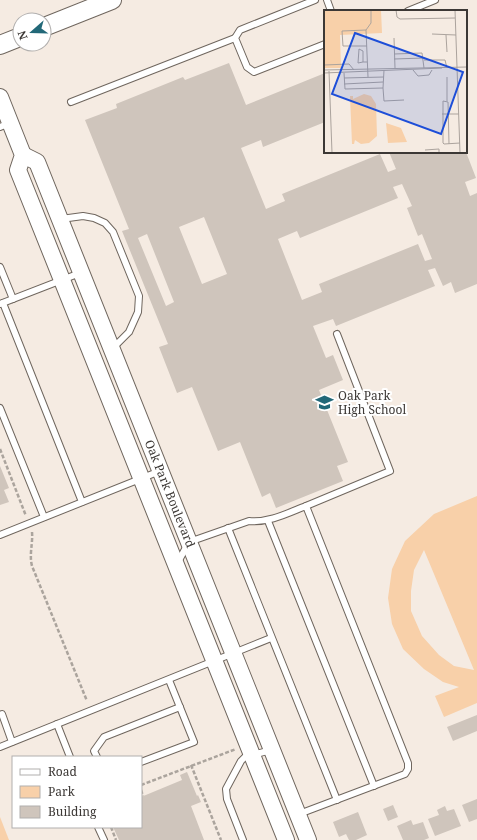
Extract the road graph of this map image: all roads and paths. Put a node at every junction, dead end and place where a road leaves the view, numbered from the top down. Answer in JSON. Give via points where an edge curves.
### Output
{"nodes":[{"id":1,"x":112,"y":0,"type":"edge"},
{"id":2,"x":315,"y":0,"type":"edge"},
{"id":3,"x":327,"y":0,"type":"edge"},
{"id":4,"x":435,"y":0,"type":"edge"},
{"id":5,"x":331,"y":10,"type":"edge"},
{"id":6,"x":410,"y":10,"type":"edge"},
{"id":7,"x":52,"y":24,"type":"edge"},
{"id":8,"x":235,"y":38,"type":"junction"},
{"id":9,"x":12,"y":40,"type":"edge"},
{"id":10,"x":324,"y":44,"type":"edge"},
{"id":11,"x":0,"y":45,"type":"edge"},
{"id":12,"x":0,"y":97,"type":"edge"},
{"id":13,"x":71,"y":102,"type":"dead end"},
{"id":14,"x":5,"y":125,"type":"edge"},
{"id":15,"x":23,"y":155,"type":"junction"},
{"id":16,"x":60,"y":220,"type":"junction"},
{"id":17,"x":0,"y":267,"type":"edge"},
{"id":18,"x":81,"y":272,"type":"junction"},
{"id":19,"x":62,"y":280,"type":"junction"},
{"id":20,"x":13,"y":299,"type":"junction"},
{"id":21,"x":1,"y":303,"type":"edge"},
{"id":22,"x":336,"y":334,"type":"dead end"},
{"id":23,"x":112,"y":349,"type":"junction"},
{"id":24,"x":0,"y":408,"type":"edge"},
{"id":25,"x":0,"y":449,"type":"edge"},
{"id":26,"x":160,"y":471,"type":"junction"},
{"id":27,"x":142,"y":478,"type":"junction"},
{"id":28,"x":82,"y":502,"type":"junction"},
{"id":29,"x":306,"y":506,"type":"junction"},
{"id":30,"x":44,"y":517,"type":"junction"},
{"id":31,"x":268,"y":520,"type":"junction"},
{"id":32,"x":29,"y":524,"type":"junction"},
{"id":33,"x":228,"y":528,"type":"junction"},
{"id":34,"x":0,"y":535,"type":"edge"},
{"id":35,"x":189,"y":542,"type":"junction"},
{"id":36,"x":176,"y":565,"type":"junction"},
{"id":37,"x":271,"y":638,"type":"junction"},
{"id":38,"x":233,"y":654,"type":"junction"},
{"id":39,"x":214,"y":661,"type":"junction"},
{"id":40,"x":169,"y":680,"type":"junction"},
{"id":41,"x":180,"y":707,"type":"junction"},
{"id":42,"x":91,"y":711,"type":"junction"},
{"id":43,"x":2,"y":714,"type":"dead end"},
{"id":44,"x":57,"y":724,"type":"junction"},
{"id":45,"x":12,"y":742,"type":"junction"},
{"id":46,"x":0,"y":747,"type":"edge"},
{"id":47,"x":236,"y":749,"type":"dead end"},
{"id":48,"x":272,"y":750,"type":"junction"},
{"id":49,"x":252,"y":754,"type":"junction"},
{"id":50,"x":70,"y":756,"type":"edge"},
{"id":51,"x":96,"y":756,"type":"edge"},
{"id":52,"x":142,"y":762,"type":"edge"},
{"id":53,"x":191,"y":765,"type":"junction"},
{"id":54,"x":142,"y":785,"type":"edge"},
{"id":55,"x":374,"y":786,"type":"junction"},
{"id":56,"x":142,"y":792,"type":"edge"},
{"id":57,"x":144,"y":796,"type":"dead end"},
{"id":58,"x":337,"y":800,"type":"junction"},
{"id":59,"x":298,"y":814,"type":"junction"},
{"id":60,"x":98,"y":828,"type":"edge"},
{"id":61,"x":104,"y":840,"type":"edge"},
{"id":62,"x":221,"y":840,"type":"edge"},
{"id":63,"x":243,"y":840,"type":"edge"},
{"id":64,"x":286,"y":840,"type":"edge"},
{"id":65,"x":308,"y":840,"type":"edge"}],
"edges":[{"from":1,"to":7,"type":"main road"},
{"from":2,"to":8,"type":"lane","via":[[240,30]]},
{"from":3,"to":5,"type":"lane"},
{"from":4,"to":6,"type":"lane"},
{"from":8,"to":10,"type":"lane","via":[[246,67],[254,72]]},
{"from":8,"to":13,"type":"lane"},
{"from":9,"to":11,"type":"main road"},
{"from":12,"to":14,"type":"street"},
{"from":14,"to":15,"type":"street"},
{"from":15,"to":16,"type":"street","name":"Oak Park Boulevard","via":[[37,162]]},
{"from":15,"to":19,"type":"street","name":"Oak Park Boulevard","via":[[18,170]]},
{"from":16,"to":18,"type":"street","name":"Oak Park Boulevard"},
{"from":16,"to":23,"type":"lane","via":[[83,216],[105,223],[113,232],[139,296],[138,312],[129,332]]},
{"from":17,"to":20,"type":"lane"},
{"from":18,"to":19,"type":"lane"},
{"from":18,"to":23,"type":"street","name":"Oak Park Boulevard"},
{"from":19,"to":20,"type":"lane"},
{"from":19,"to":27,"type":"street","name":"Oak Park Boulevard"},
{"from":20,"to":21,"type":"lane"},
{"from":21,"to":28,"type":"lane"},
{"from":22,"to":29,"type":"lane","via":[[390,471]]},
{"from":23,"to":26,"type":"street","name":"Oak Park Boulevard"},
{"from":24,"to":30,"type":"lane"},
{"from":25,"to":32,"type":"path"},
{"from":26,"to":27,"type":"lane"},
{"from":26,"to":35,"type":"street","name":"Oak Park Boulevard"},
{"from":27,"to":28,"type":"lane"},
{"from":27,"to":36,"type":"street","name":"Oak Park Boulevard"},
{"from":28,"to":30,"type":"lane"},
{"from":29,"to":31,"type":"lane"},
{"from":29,"to":55,"type":"lane","via":[[408,763],[406,774]]},
{"from":30,"to":32,"type":"lane"},
{"from":31,"to":33,"type":"lane","via":[[249,521]]},
{"from":31,"to":55,"type":"lane"},
{"from":32,"to":34,"type":"lane"},
{"from":32,"to":42,"type":"path","via":[[33,538],[30,551],[32,566]]},
{"from":33,"to":35,"type":"lane"},
{"from":33,"to":37,"type":"lane"},
{"from":35,"to":36,"type":"lane"},
{"from":35,"to":38,"type":"street","name":"Oak Park Boulevard"},
{"from":36,"to":39,"type":"street","name":"Oak Park Boulevard"},
{"from":37,"to":38,"type":"lane"},
{"from":37,"to":58,"type":"lane"},
{"from":38,"to":39,"type":"lane"},
{"from":38,"to":48,"type":"street","name":"Oak Park Boulevard"},
{"from":39,"to":40,"type":"lane"},
{"from":39,"to":49,"type":"street","name":"Oak Park Boulevard"},
{"from":40,"to":41,"type":"lane"},
{"from":40,"to":42,"type":"lane"},
{"from":41,"to":51,"type":"lane","via":[[104,737],[94,751]]},
{"from":41,"to":52,"type":"lane","via":[[194,742]]},
{"from":42,"to":44,"type":"lane"},
{"from":43,"to":45,"type":"lane"},
{"from":44,"to":45,"type":"lane"},
{"from":44,"to":50,"type":"lane"},
{"from":45,"to":46,"type":"lane"},
{"from":47,"to":53,"type":"path"},
{"from":48,"to":49,"type":"lane"},
{"from":48,"to":59,"type":"street","name":"Oak Park Boulevard"},
{"from":49,"to":63,"type":"lane","via":[[241,761],[226,789],[227,799]]},
{"from":49,"to":64,"type":"street","name":"Oak Park Boulevard"},
{"from":53,"to":54,"type":"path"},
{"from":53,"to":62,"type":"path"},
{"from":55,"to":58,"type":"lane"},
{"from":56,"to":57,"type":"path"},
{"from":58,"to":59,"type":"lane"},
{"from":59,"to":65,"type":"street","name":"Oak Park Boulevard"},
{"from":60,"to":61,"type":"lane"}]}
